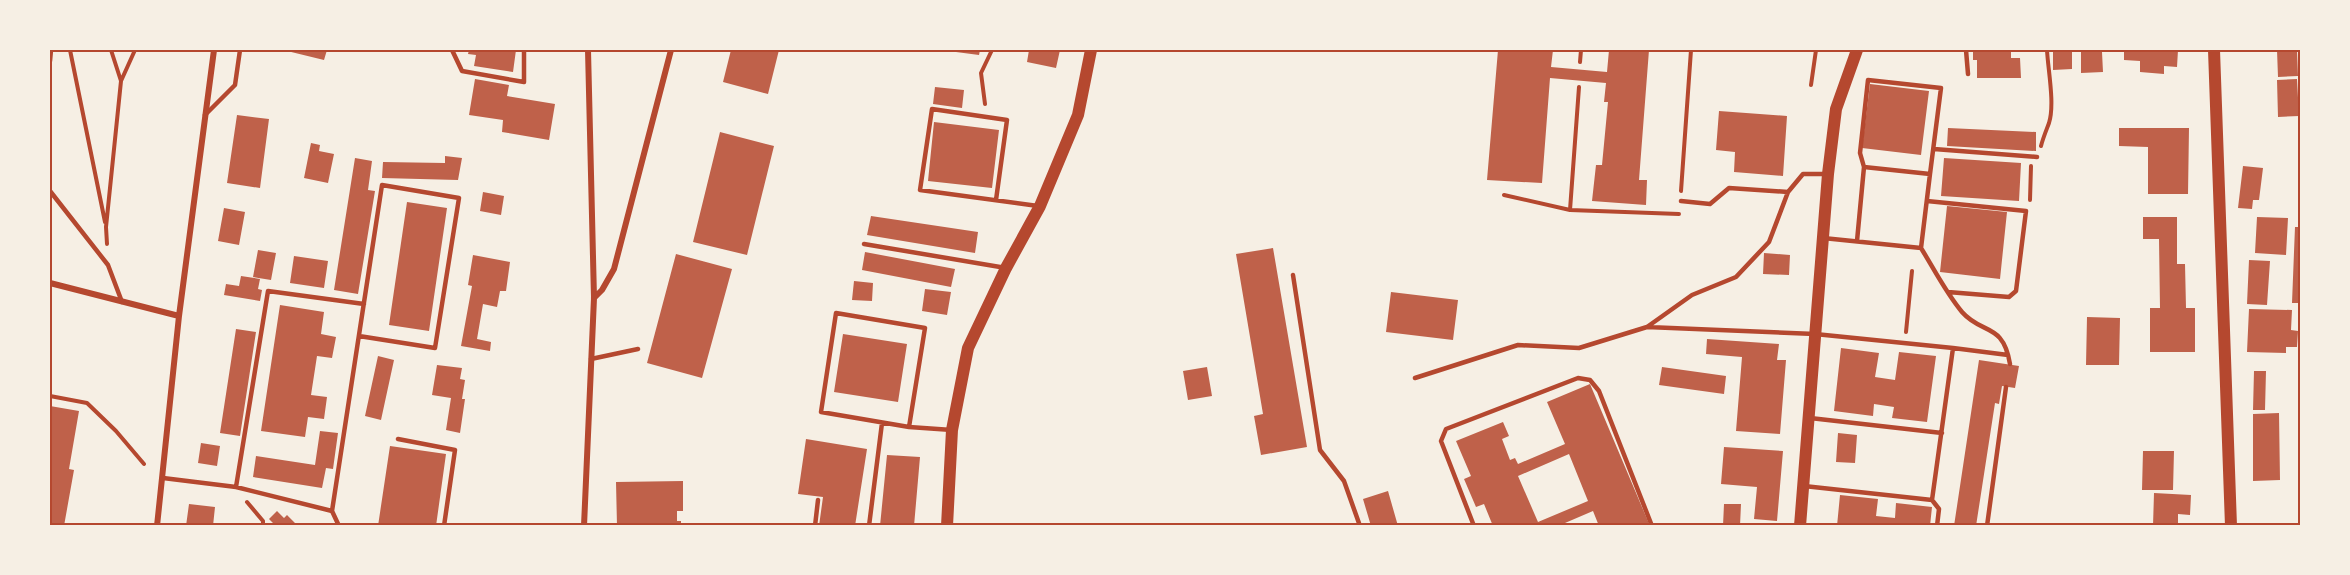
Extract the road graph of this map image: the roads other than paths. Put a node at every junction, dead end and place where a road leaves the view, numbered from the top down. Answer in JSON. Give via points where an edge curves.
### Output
{"nodes":[{"id":1,"x":51,"y":50,"type":"edge"},
{"id":2,"x":214,"y":50,"type":"edge"},
{"id":3,"x":240,"y":50,"type":"edge"},
{"id":4,"x":452,"y":50,"type":"edge"},
{"id":5,"x":524,"y":50,"type":"edge"},
{"id":6,"x":588,"y":50,"type":"edge"},
{"id":7,"x":671,"y":50,"type":"edge"},
{"id":8,"x":1091,"y":50,"type":"edge"},
{"id":9,"x":1857,"y":50,"type":"edge"},
{"id":10,"x":1966,"y":50,"type":"edge"},
{"id":11,"x":2214,"y":50,"type":"edge"},
{"id":12,"x":50,"y":61,"type":"edge"},
{"id":13,"x":1968,"y":74,"type":"dead end"},
{"id":14,"x":205,"y":115,"type":"junction"},
{"id":15,"x":1934,"y":148,"type":"junction"},
{"id":16,"x":2037,"y":157,"type":"road end"},
{"id":17,"x":1864,"y":167,"type":"junction"},
{"id":18,"x":1827,"y":174,"type":"junction"},
{"id":19,"x":1930,"y":174,"type":"junction"},
{"id":20,"x":50,"y":191,"type":"edge"},
{"id":21,"x":1788,"y":192,"type":"junction"},
{"id":22,"x":996,"y":200,"type":"junction"},
{"id":23,"x":1681,"y":201,"type":"road end"},
{"id":24,"x":1927,"y":201,"type":"junction"},
{"id":25,"x":1040,"y":207,"type":"junction"},
{"id":26,"x":1823,"y":238,"type":"junction"},
{"id":27,"x":1857,"y":241,"type":"junction"},
{"id":28,"x":864,"y":244,"type":"dead end"},
{"id":29,"x":1921,"y":248,"type":"junction"},
{"id":30,"x":1006,"y":268,"type":"junction"},
{"id":31,"x":1293,"y":275,"type":"dead end"},
{"id":32,"x":50,"y":283,"type":"edge"},
{"id":33,"x":1948,"y":292,"type":"junction"},
{"id":34,"x":594,"y":298,"type":"junction"},
{"id":35,"x":122,"y":302,"type":"junction"},
{"id":36,"x":364,"y":304,"type":"junction"},
{"id":37,"x":179,"y":316,"type":"junction"},
{"id":38,"x":1647,"y":327,"type":"junction"},
{"id":39,"x":1815,"y":334,"type":"junction"},
{"id":40,"x":359,"y":336,"type":"junction"},
{"id":41,"x":1953,"y":348,"type":"junction"},
{"id":42,"x":638,"y":349,"type":"dead end"},
{"id":43,"x":2008,"y":355,"type":"junction"},
{"id":44,"x":591,"y":359,"type":"junction"},
{"id":45,"x":2010,"y":364,"type":"dead end"},
{"id":46,"x":1414,"y":378,"type":"dead end"},
{"id":47,"x":2007,"y":387,"type":"dead end"},
{"id":48,"x":1809,"y":418,"type":"junction"},
{"id":49,"x":882,"y":423,"type":"junction"},
{"id":50,"x":909,"y":427,"type":"junction"},
{"id":51,"x":952,"y":430,"type":"junction"},
{"id":52,"x":1942,"y":434,"type":"junction"},
{"id":53,"x":398,"y":439,"type":"dead end"},
{"id":54,"x":163,"y":478,"type":"junction"},
{"id":55,"x":1804,"y":486,"type":"junction"},
{"id":56,"x":236,"y":487,"type":"junction"},
{"id":57,"x":818,"y":500,"type":"dead end"},
{"id":58,"x":1932,"y":500,"type":"junction"},
{"id":59,"x":332,"y":511,"type":"junction"},
{"id":60,"x":157,"y":525,"type":"edge"},
{"id":61,"x":339,"y":525,"type":"edge"},
{"id":62,"x":444,"y":525,"type":"edge"},
{"id":63,"x":584,"y":525,"type":"edge"},
{"id":64,"x":815,"y":525,"type":"edge"},
{"id":65,"x":869,"y":525,"type":"edge"},
{"id":66,"x":948,"y":525,"type":"edge"},
{"id":67,"x":1360,"y":525,"type":"edge"},
{"id":68,"x":1474,"y":525,"type":"edge"},
{"id":69,"x":1652,"y":525,"type":"edge"},
{"id":70,"x":1800,"y":525,"type":"edge"},
{"id":71,"x":1937,"y":525,"type":"edge"},
{"id":72,"x":1987,"y":525,"type":"edge"},
{"id":73,"x":2231,"y":525,"type":"edge"}],
"edges":[{"from":1,"to":12,"type":"lane"},
{"from":2,"to":14,"type":"street"},
{"from":3,"to":14,"type":"lane","via":[[235,85]]},
{"from":4,"to":5,"type":"lane","via":[[462,71],[524,82]]},
{"from":6,"to":34,"type":"street"},
{"from":7,"to":34,"type":"street","via":[[614,269]]},
{"from":8,"to":25,"type":"main road","via":[[1078,115]]},
{"from":9,"to":18,"type":"main road","via":[[1836,108]]},
{"from":10,"to":13,"type":"lane"},
{"from":11,"to":73,"type":"main road"},
{"from":14,"to":37,"type":"street"},
{"from":15,"to":16,"type":"lane"},
{"from":15,"to":17,"type":"lane","via":[[1941,88],[1868,80],[1860,153]]},
{"from":15,"to":19,"type":"lane"},
{"from":17,"to":19,"type":"lane"},
{"from":17,"to":27,"type":"lane"},
{"from":18,"to":21,"type":"lane","via":[[1803,174]]},
{"from":18,"to":26,"type":"main road"},
{"from":19,"to":24,"type":"lane"},
{"from":20,"to":35,"type":"lane","via":[[108,265]]},
{"from":21,"to":23,"type":"lane","via":[[1729,188],[1710,204]]},
{"from":21,"to":38,"type":"lane","via":[[1769,242],[1736,277],[1692,295]]},
{"from":22,"to":22,"type":"lane","via":[[920,190],[932,109],[1007,120]]},
{"from":22,"to":25,"type":"lane"},
{"from":24,"to":29,"type":"lane"},
{"from":24,"to":33,"type":"lane","via":[[2026,211],[2014,294],[2009,297]]},
{"from":25,"to":30,"type":"main road"},
{"from":26,"to":27,"type":"lane"},
{"from":26,"to":39,"type":"main road"},
{"from":27,"to":29,"type":"lane"},
{"from":28,"to":30,"type":"lane"},
{"from":29,"to":33,"type":"lane"},
{"from":30,"to":51,"type":"main road","via":[[968,348]]},
{"from":31,"to":67,"type":"lane","via":[[1320,450],[1344,481]]},
{"from":32,"to":35,"type":"street"},
{"from":33,"to":43,"type":"lane","via":[[1964,315],[2000,336]]},
{"from":34,"to":44,"type":"street"},
{"from":35,"to":37,"type":"street"},
{"from":36,"to":40,"type":"lane"},
{"from":36,"to":40,"type":"lane","via":[[382,185],[459,198],[435,348]]},
{"from":36,"to":56,"type":"lane","via":[[268,291]]},
{"from":37,"to":54,"type":"street"},
{"from":38,"to":39,"type":"lane"},
{"from":38,"to":46,"type":"lane","via":[[1579,348],[1518,345]]},
{"from":39,"to":41,"type":"lane"},
{"from":39,"to":48,"type":"main road"},
{"from":40,"to":59,"type":"lane"},
{"from":41,"to":43,"type":"lane"},
{"from":41,"to":52,"type":"lane"},
{"from":42,"to":44,"type":"lane"},
{"from":43,"to":45,"type":"lane"},
{"from":44,"to":63,"type":"street"},
{"from":47,"to":72,"type":"lane"},
{"from":48,"to":52,"type":"lane"},
{"from":48,"to":55,"type":"main road"},
{"from":49,"to":50,"type":"lane"},
{"from":49,"to":50,"type":"lane","via":[[821,412],[836,313],[925,328]]},
{"from":49,"to":65,"type":"lane"},
{"from":50,"to":51,"type":"lane"},
{"from":51,"to":66,"type":"main road"},
{"from":52,"to":58,"type":"lane"},
{"from":53,"to":62,"type":"lane","via":[[455,450]]},
{"from":54,"to":56,"type":"lane"},
{"from":54,"to":60,"type":"street"},
{"from":55,"to":58,"type":"lane"},
{"from":55,"to":70,"type":"main road"},
{"from":56,"to":59,"type":"lane"},
{"from":57,"to":64,"type":"lane"},
{"from":58,"to":71,"type":"lane","via":[[1939,509]]},
{"from":59,"to":61,"type":"lane"},
{"from":68,"to":69,"type":"lane","via":[[1441,441],[1446,429],[1578,378],[1590,380],[1599,391]]}]}
